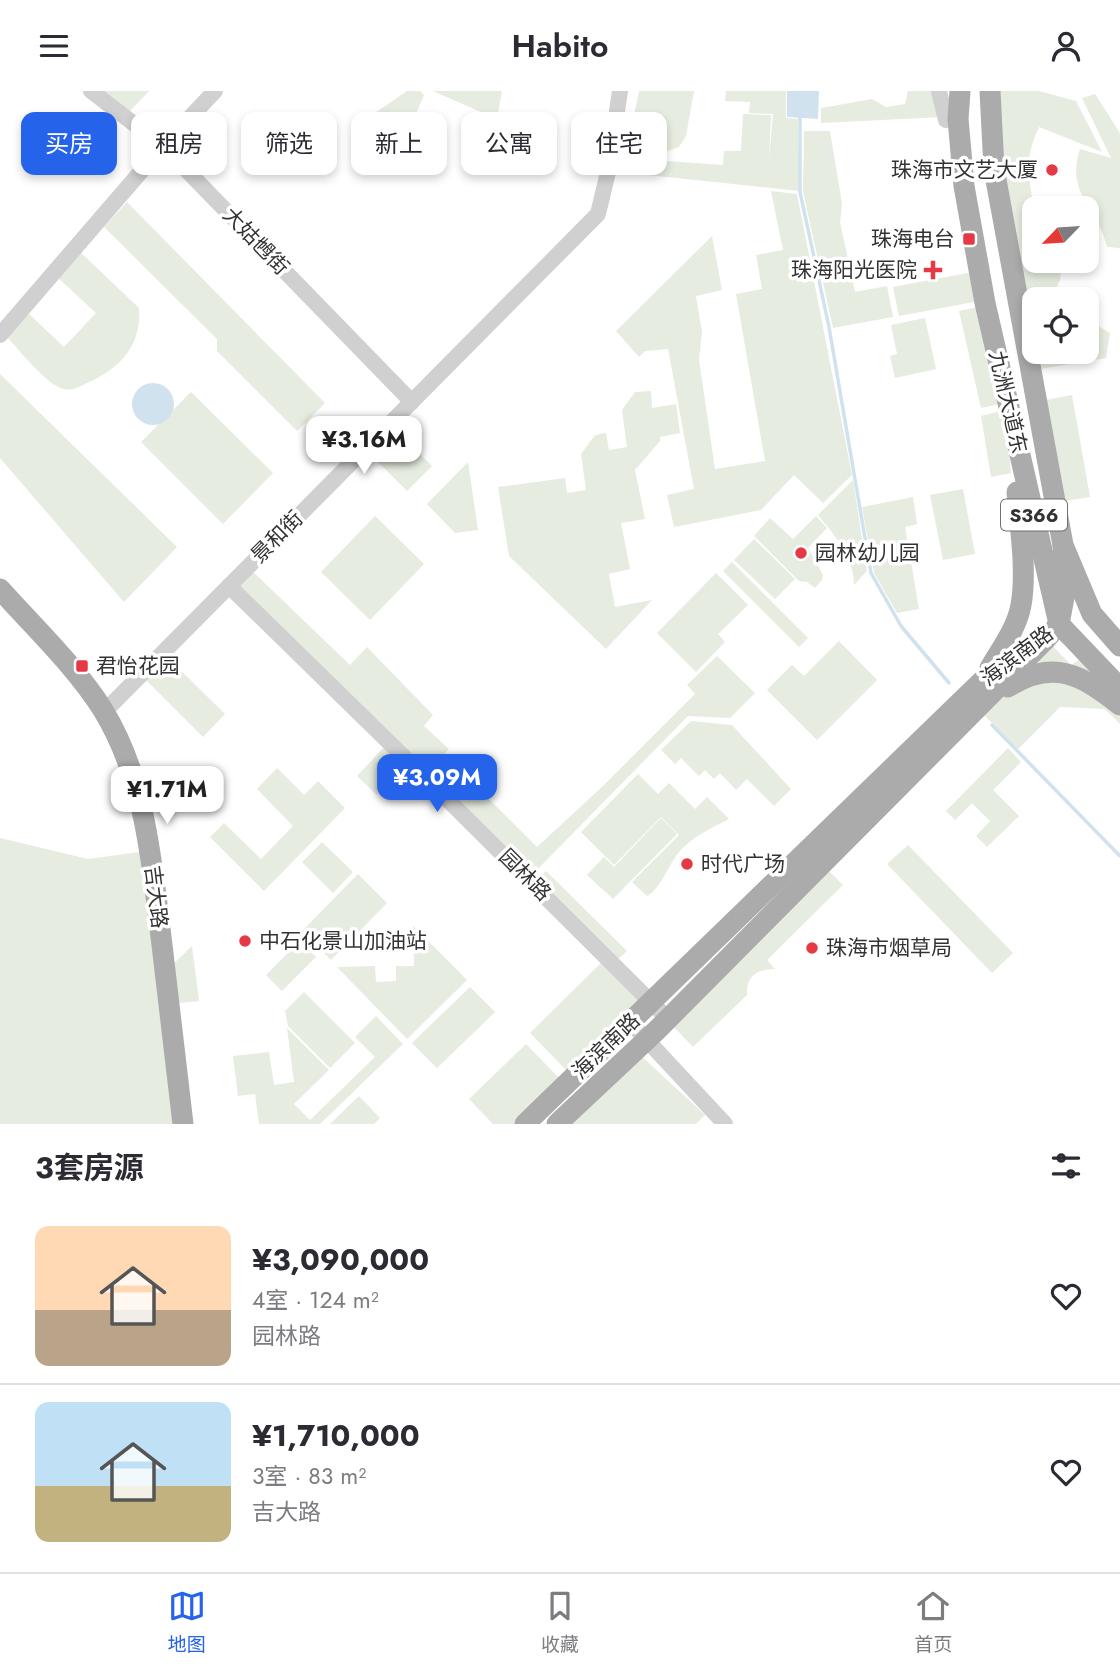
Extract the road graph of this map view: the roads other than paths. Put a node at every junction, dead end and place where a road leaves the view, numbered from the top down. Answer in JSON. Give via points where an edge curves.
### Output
{"nodes":[{"id":1,"x":91,"y":91,"type":"edge"},
{"id":2,"x":215,"y":91,"type":"edge"},
{"id":3,"x":620,"y":91,"type":"edge"},
{"id":4,"x":939,"y":91,"type":"edge"},
{"id":5,"x":960,"y":91,"type":"edge"},
{"id":6,"x":990,"y":91,"type":"edge"},
{"id":7,"x":195,"y":112,"type":"edge"},
{"id":8,"x":946,"y":120,"type":"dead end"},
{"id":9,"x":131,"y":122,"type":"edge"},
{"id":10,"x":138,"y":175,"type":"edge"},
{"id":11,"x":191,"y":175,"type":"edge"},
{"id":12,"x":0,"y":335,"type":"edge"},
{"id":13,"x":412,"y":401,"type":"junction"},
{"id":14,"x":1009,"y":406,"type":"junction"},
{"id":15,"x":1063,"y":545,"type":"junction"},
{"id":16,"x":229,"y":586,"type":"junction"},
{"id":17,"x":0,"y":589,"type":"edge"},
{"id":18,"x":1059,"y":624,"type":"junction"},
{"id":19,"x":1114,"y":640,"type":"edge"},
{"id":20,"x":1120,"y":688,"type":"edge"},
{"id":21,"x":984,"y":692,"type":"junction"},
{"id":22,"x":1120,"y":705,"type":"edge"},
{"id":23,"x":104,"y":712,"type":"junction"},
{"id":24,"x":652,"y":1002,"type":"junction"},
{"id":25,"x":668,"y":1019,"type":"junction"},
{"id":26,"x":631,"y":1023,"type":"junction"},
{"id":27,"x":647,"y":1040,"type":"junction"},
{"id":28,"x":183,"y":1124,"type":"edge"},
{"id":29,"x":526,"y":1124,"type":"edge"},
{"id":30,"x":557,"y":1124,"type":"edge"},
{"id":31,"x":725,"y":1124,"type":"edge"}],
"edges":[{"from":1,"to":9,"type":"street","name":"大姑乸街"},
{"from":2,"to":7,"type":"street"},
{"from":3,"to":13,"type":"street","name":"景和街","via":[[598,214]]},
{"from":4,"to":8,"type":"street"},
{"from":5,"to":14,"type":"main road","name":"九洲大道东","number":"S366","via":[[964,186]]},
{"from":6,"to":15,"type":"main road","name":"九洲大道东","number":"S366","via":[[993,169]]},
{"from":10,"to":12,"type":"street"},
{"from":11,"to":13,"type":"street","name":"大姑乸街"},
{"from":13,"to":16,"type":"street","name":"景和街"},
{"from":14,"to":18,"type":"main road","name":"九洲大道东","number":"S366"},
{"from":14,"to":21,"type":"main road","via":[[1023,553],[1021,606]]},
{"from":15,"to":18,"type":"main road","via":[[1066,587]]},
{"from":15,"to":19,"type":"main road","name":"九洲大道东","number":"S366","via":[[1092,614]]},
{"from":16,"to":23,"type":"street","name":"景和街"},
{"from":16,"to":24,"type":"street","name":"园林路"},
{"from":17,"to":23,"type":"main road","name":"吉大路","via":[[86,685]]},
{"from":18,"to":19,"type":"main road","via":[[1083,626]]},
{"from":18,"to":20,"type":"main road"},
{"from":18,"to":21,"type":"main road","name":"海滨南路"},
{"from":21,"to":22,"type":"main road","via":[[1043,671],[1067,672]]},
{"from":21,"to":24,"type":"main road","name":"海滨南路"},
{"from":21,"to":25,"type":"main road","name":"海滨南路"},
{"from":23,"to":28,"type":"main road","name":"吉大路","via":[[131,770],[147,832]]},
{"from":24,"to":25,"type":"street","name":"园林路"},
{"from":24,"to":26,"type":"main road","name":"海滨南路"},
{"from":25,"to":27,"type":"main road","name":"海滨南路"},
{"from":26,"to":27,"type":"street"},
{"from":26,"to":29,"type":"main road","name":"海滨南路"},
{"from":27,"to":30,"type":"main road","name":"海滨南路"},
{"from":27,"to":31,"type":"street"}]}
